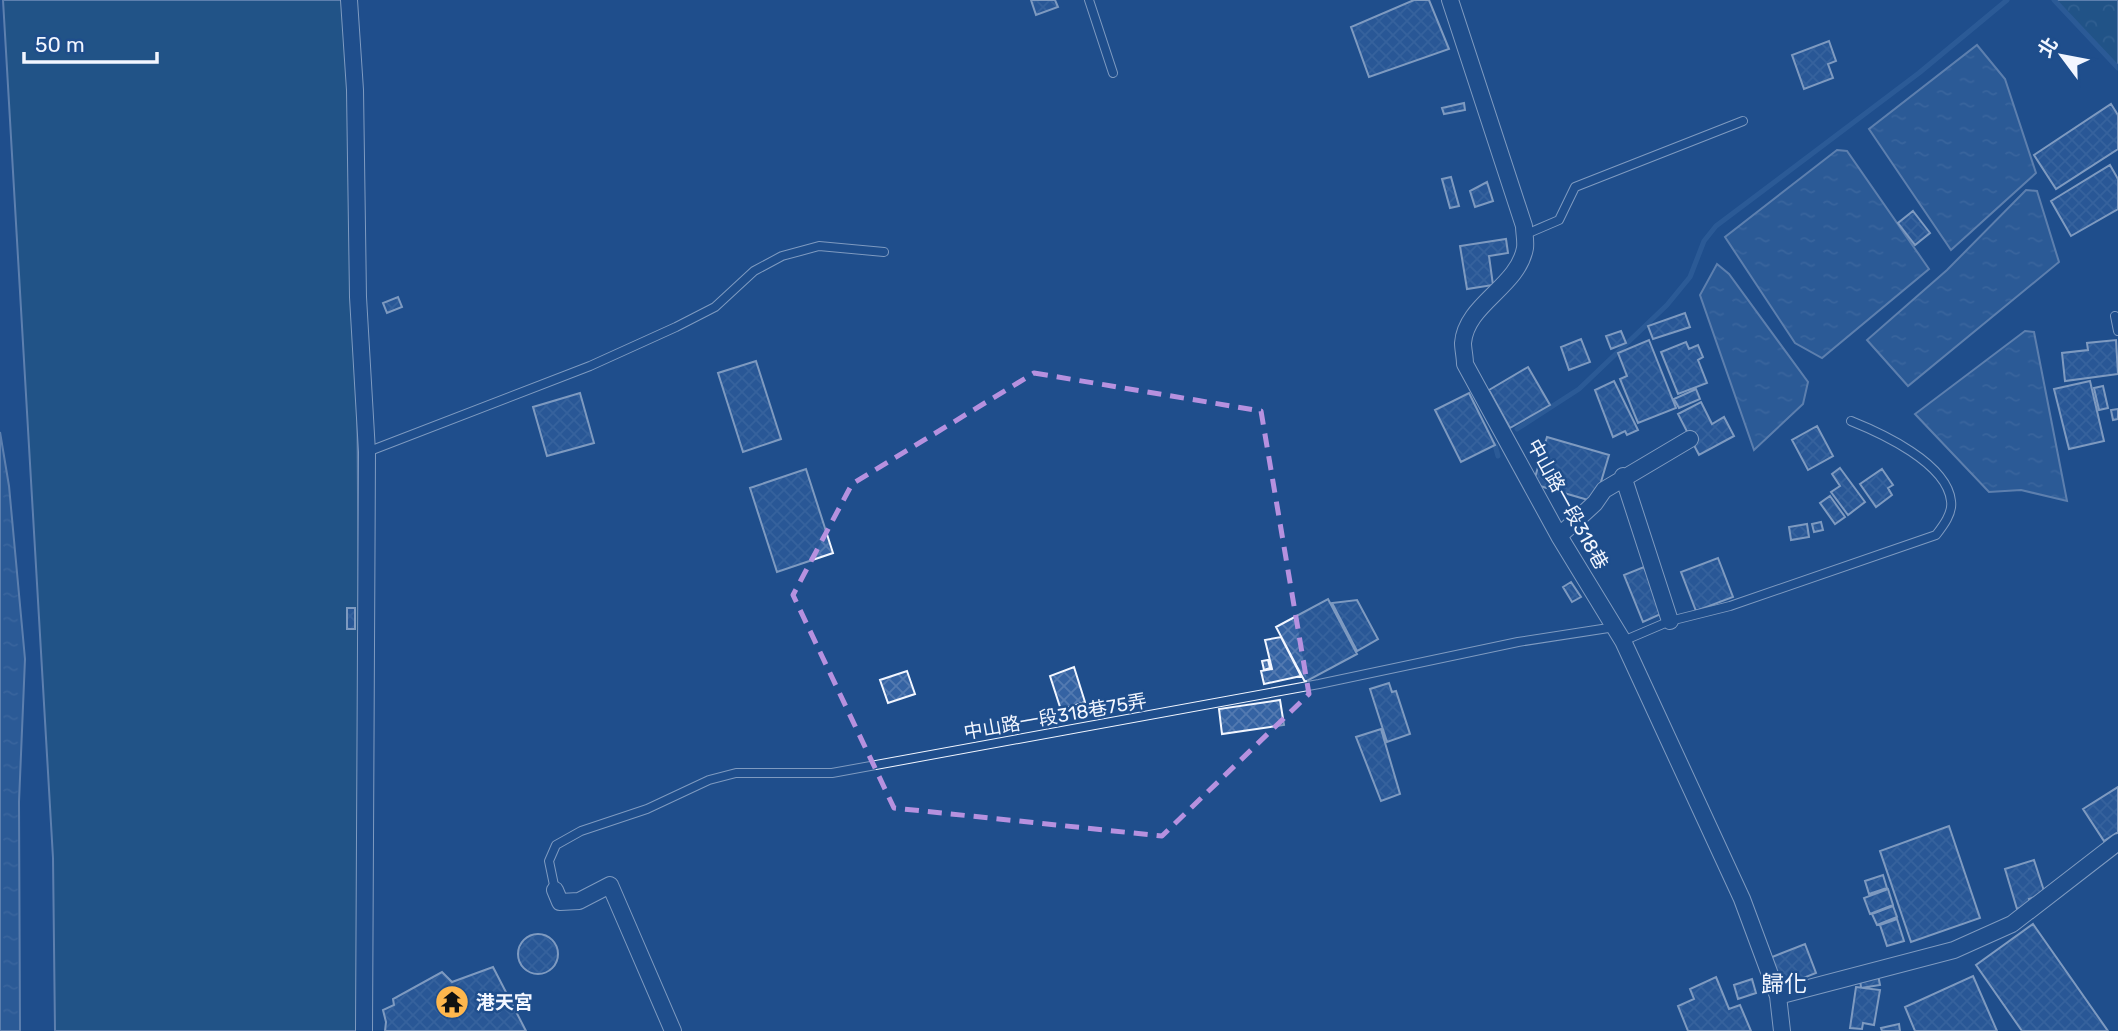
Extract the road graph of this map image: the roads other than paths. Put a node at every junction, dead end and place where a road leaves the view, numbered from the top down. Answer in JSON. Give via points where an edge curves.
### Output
{"nodes":[{"id":1,"x":349,"y":0,"type":"edge"},
{"id":2,"x":1089,"y":0,"type":"edge"},
{"id":3,"x":1450,"y":0,"type":"edge"},
{"id":4,"x":1113,"y":74,"type":"dead end"},
{"id":5,"x":1743,"y":121,"type":"dead end"},
{"id":6,"x":1524,"y":235,"type":"junction"},
{"id":7,"x":884,"y":252,"type":"dead end"},
{"id":8,"x":2115,"y":316,"type":"dead end"},
{"id":9,"x":2118,"y":331,"type":"edge"},
{"id":10,"x":1851,"y":421,"type":"dead end"},
{"id":11,"x":1690,"y":439,"type":"dead end"},
{"id":12,"x":368,"y":452,"type":"junction"},
{"id":13,"x":1623,"y":476,"type":"junction"},
{"id":14,"x":1559,"y":536,"type":"junction"},
{"id":15,"x":1671,"y":621,"type":"junction"},
{"id":16,"x":1619,"y":634,"type":"junction"},
{"id":17,"x":2118,"y":842,"type":"edge"},
{"id":18,"x":555,"y":890,"type":"joint"},
{"id":19,"x":1779,"y":996,"type":"junction"},
{"id":20,"x":365,"y":1031,"type":"edge"},
{"id":21,"x":673,"y":1031,"type":"edge"},
{"id":22,"x":1782,"y":1031,"type":"edge"}],
"edges":[{"from":1,"to":12,"type":"street"},
{"from":2,"to":4,"type":"lane"},
{"from":3,"to":6,"type":"street","name":"中山路一段318巷"},
{"from":5,"to":6,"type":"lane","via":[[1576,187],[1559,220]]},
{"from":6,"to":14,"type":"street","name":"中山路一段318巷","via":[[1525,248],[1509,279],[1469,323],[1463,342],[1465,364]]},
{"from":7,"to":12,"type":"lane","via":[[819,246],[782,256],[754,271],[715,307],[676,327],[590,366]]},
{"from":8,"to":9,"type":"lane"},
{"from":10,"to":15,"type":"lane","name":"中山路一段318巷75弄","via":[[1893,438],[1947,488],[1952,502],[1936,535],[1730,606]]},
{"from":11,"to":13,"type":"street"},
{"from":12,"to":20,"type":"street"},
{"from":13,"to":14,"type":"street"},
{"from":13,"to":15,"type":"street"},
{"from":14,"to":16,"type":"street","name":"中山路一段318巷"},
{"from":15,"to":16,"type":"lane","name":"中山路一段318巷75弄"},
{"from":16,"to":18,"type":"lane","name":"中山路一段318巷75弄","via":[[1518,642],[1319,684],[832,773],[736,773],[581,831],[556,845],[549,861]]},
{"from":16,"to":19,"type":"street","name":"中山路一段318巷","via":[[1742,899]]},
{"from":17,"to":19,"type":"street","via":[[2012,924],[1954,950]]},
{"from":18,"to":21,"type":"street","via":[[560,902],[569,903],[610,885]]},
{"from":19,"to":22,"type":"street","name":"中山路一段318巷"}]}
